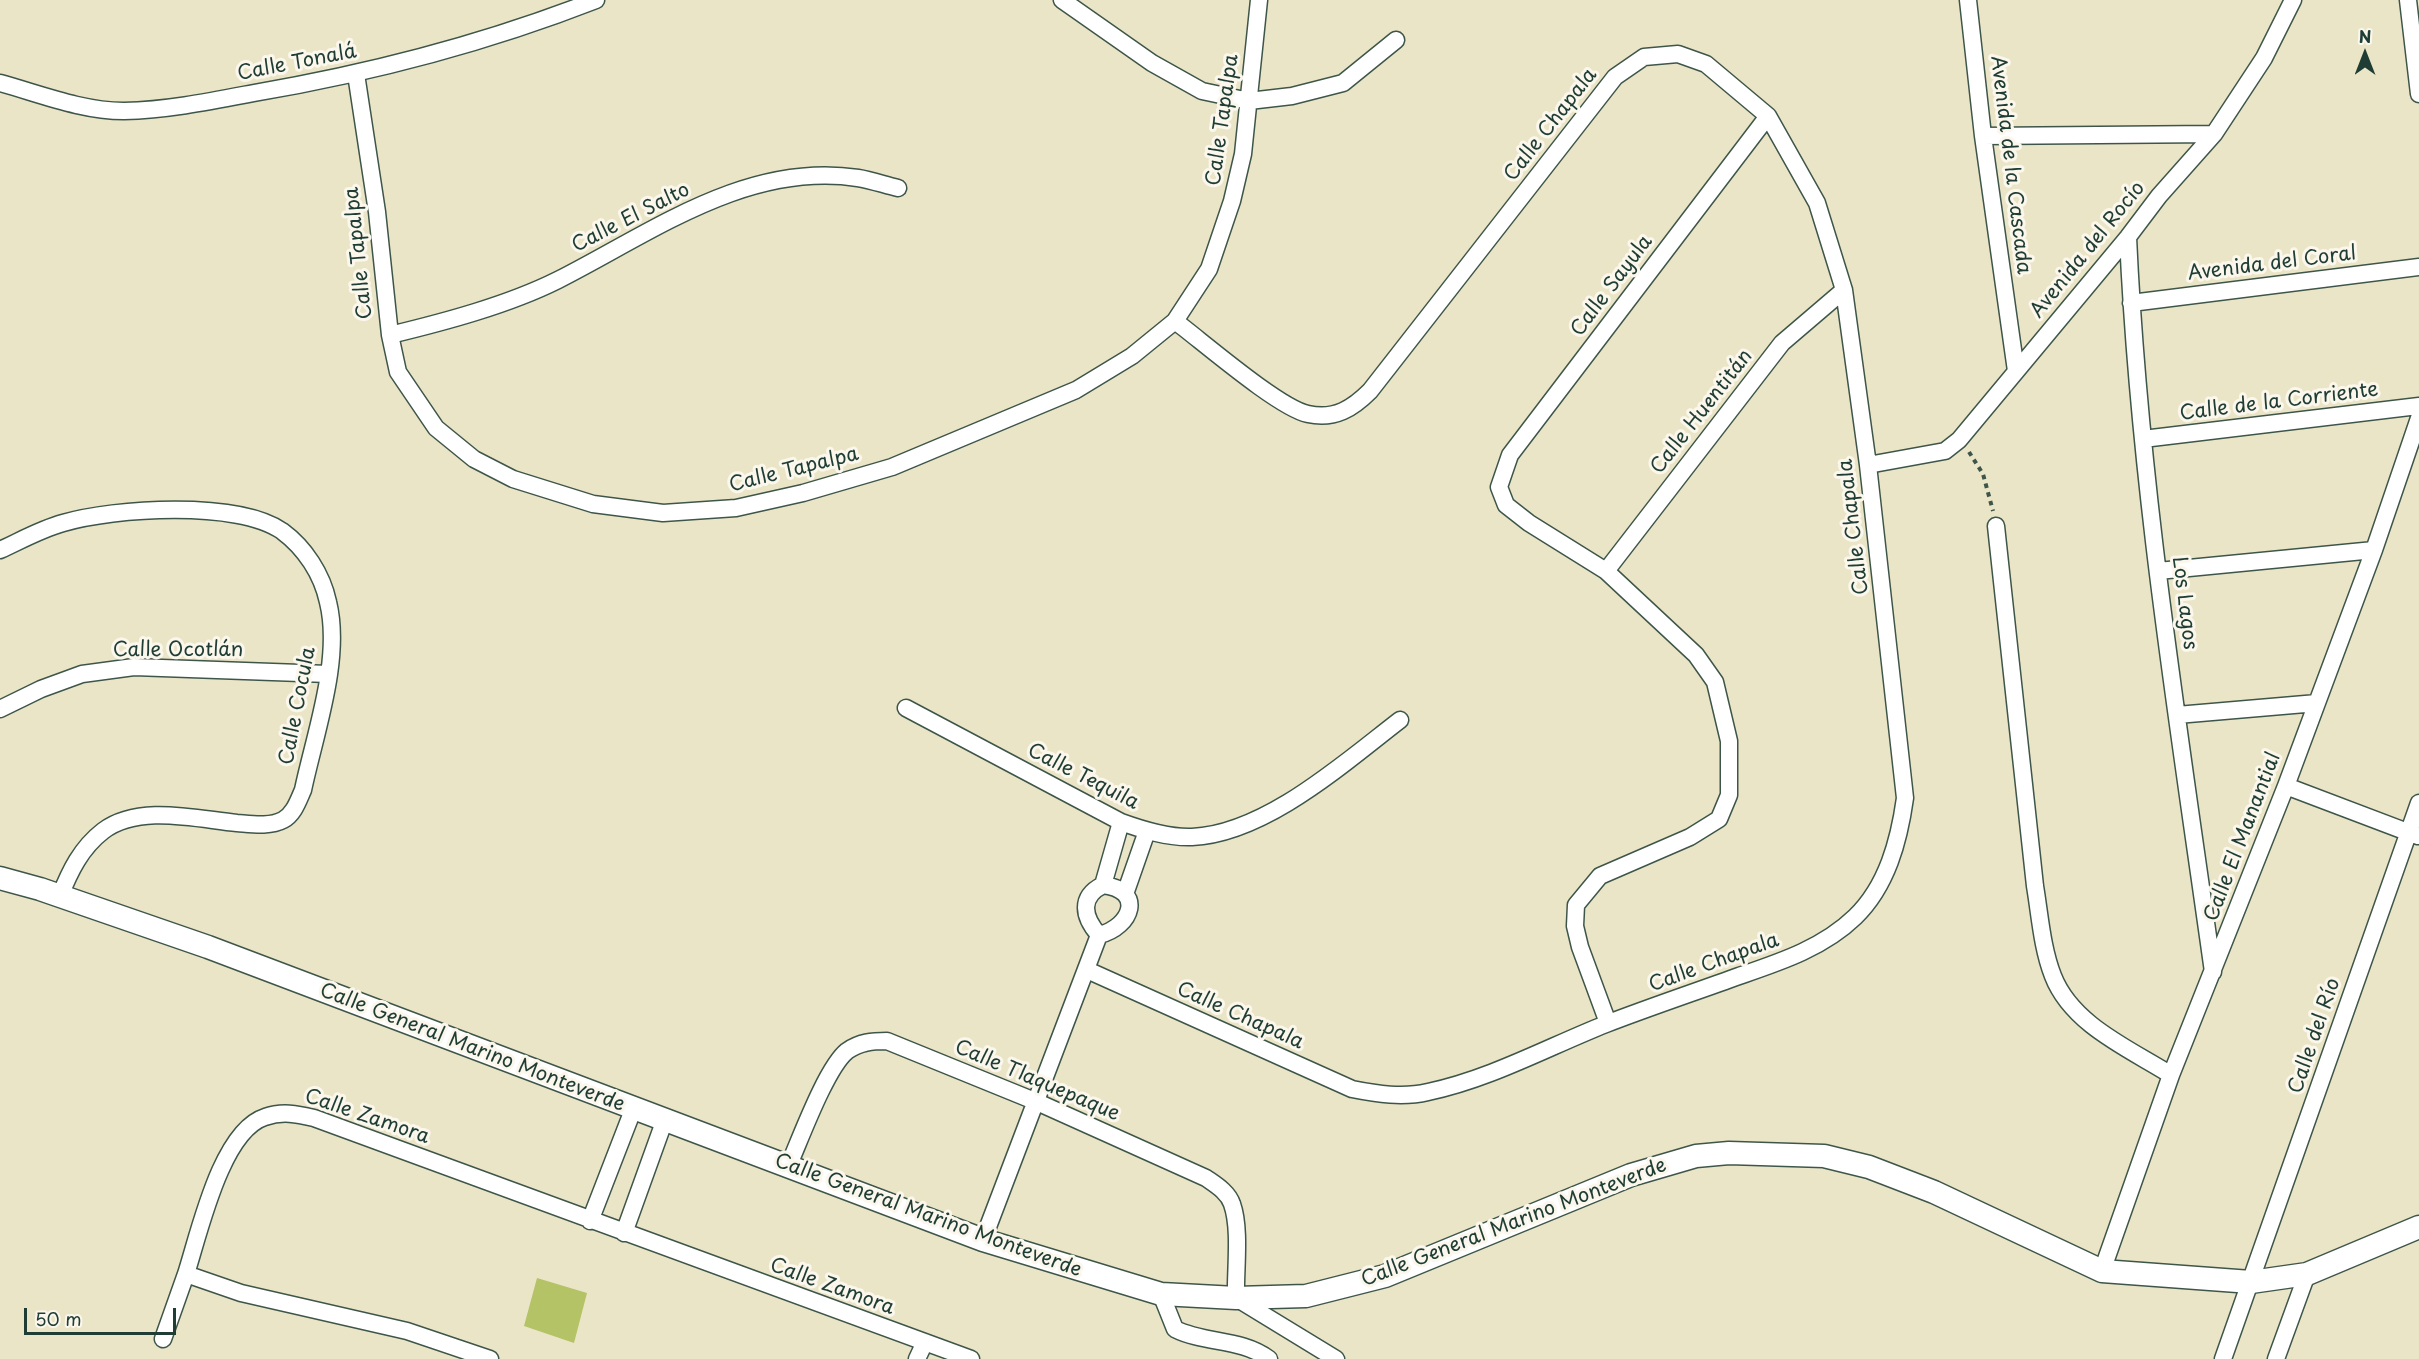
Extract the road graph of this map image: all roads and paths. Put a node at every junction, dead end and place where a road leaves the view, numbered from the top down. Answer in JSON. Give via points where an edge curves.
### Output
{"nodes":[{"id":1,"x":596,"y":0,"type":"edge"},
{"id":2,"x":1062,"y":0,"type":"edge"},
{"id":3,"x":1259,"y":0,"type":"edge"},
{"id":4,"x":1968,"y":0,"type":"edge"},
{"id":5,"x":2293,"y":0,"type":"edge"},
{"id":6,"x":2408,"y":0,"type":"edge"},
{"id":7,"x":1396,"y":40,"type":"dead end"},
{"id":8,"x":356,"y":74,"type":"junction"},
{"id":9,"x":0,"y":83,"type":"edge"},
{"id":10,"x":2419,"y":94,"type":"edge"},
{"id":11,"x":1249,"y":101,"type":"junction"},
{"id":12,"x":1768,"y":116,"type":"junction"},
{"id":13,"x":2214,"y":134,"type":"junction"},
{"id":14,"x":1983,"y":136,"type":"junction"},
{"id":15,"x":898,"y":188,"type":"dead end"},
{"id":16,"x":2128,"y":237,"type":"junction"},
{"id":17,"x":2419,"y":267,"type":"edge"},
{"id":18,"x":1844,"y":290,"type":"junction"},
{"id":19,"x":2131,"y":303,"type":"junction"},
{"id":20,"x":1175,"y":321,"type":"junction"},
{"id":21,"x":390,"y":336,"type":"junction"},
{"id":22,"x":2016,"y":371,"type":"junction"},
{"id":23,"x":2419,"y":406,"type":"edge"},
{"id":24,"x":2419,"y":418,"type":"edge"},
{"id":25,"x":2143,"y":439,"type":"junction"},
{"id":26,"x":1959,"y":440,"type":"junction"},
{"id":27,"x":1868,"y":465,"type":"junction"},
{"id":28,"x":1996,"y":526,"type":"joint"},
{"id":29,"x":0,"y":550,"type":"edge"},
{"id":30,"x":2374,"y":550,"type":"junction"},
{"id":31,"x":1606,"y":571,"type":"junction"},
{"id":32,"x":2158,"y":571,"type":"junction"},
{"id":33,"x":328,"y":674,"type":"junction"},
{"id":34,"x":2317,"y":703,"type":"junction"},
{"id":35,"x":906,"y":708,"type":"dead end"},
{"id":36,"x":0,"y":709,"type":"edge"},
{"id":37,"x":2177,"y":715,"type":"junction"},
{"id":38,"x":1400,"y":720,"type":"dead end"},
{"id":39,"x":2286,"y":786,"type":"junction"},
{"id":40,"x":2419,"y":803,"type":"edge"},
{"id":41,"x":1121,"y":822,"type":"junction"},
{"id":42,"x":1147,"y":831,"type":"junction"},
{"id":43,"x":2414,"y":834,"type":"edge"},
{"id":44,"x":0,"y":878,"type":"edge"},
{"id":45,"x":1103,"y":885,"type":"junction"},
{"id":46,"x":1125,"y":894,"type":"junction"},
{"id":47,"x":60,"y":896,"type":"junction"},
{"id":48,"x":1099,"y":935,"type":"junction"},
{"id":49,"x":1087,"y":970,"type":"junction"},
{"id":50,"x":2213,"y":973,"type":"junction"},
{"id":51,"x":1608,"y":1023,"type":"junction"},
{"id":52,"x":2171,"y":1075,"type":"junction"},
{"id":53,"x":1037,"y":1102,"type":"junction"},
{"id":54,"x":633,"y":1110,"type":"junction"},
{"id":55,"x":664,"y":1122,"type":"junction"},
{"id":56,"x":788,"y":1167,"type":"junction"},
{"id":57,"x":590,"y":1221,"type":"junction"},
{"id":58,"x":2419,"y":1227,"type":"edge"},
{"id":59,"x":624,"y":1233,"type":"junction"},
{"id":60,"x":983,"y":1240,"type":"junction"},
{"id":61,"x":2102,"y":1271,"type":"junction"},
{"id":62,"x":186,"y":1274,"type":"junction"},
{"id":63,"x":2307,"y":1274,"type":"junction"},
{"id":64,"x":2251,"y":1282,"type":"junction"},
{"id":65,"x":1161,"y":1294,"type":"junction"},
{"id":66,"x":1236,"y":1298,"type":"junction"},
{"id":67,"x":163,"y":1339,"type":"dead end"},
{"id":68,"x":924,"y":1342,"type":"junction"},
{"id":69,"x":490,"y":1359,"type":"edge"},
{"id":70,"x":917,"y":1359,"type":"edge"},
{"id":71,"x":970,"y":1359,"type":"edge"},
{"id":72,"x":1269,"y":1359,"type":"edge"},
{"id":73,"x":1336,"y":1359,"type":"edge"},
{"id":74,"x":2223,"y":1359,"type":"edge"},
{"id":75,"x":2276,"y":1359,"type":"edge"}],
"edges":[{"from":1,"to":8,"type":"street","name":"Calle Tonalá","via":[[538,22]]},
{"from":2,"to":11,"type":"street","via":[[1152,63],[1202,91]]},
{"from":3,"to":11,"type":"street","name":"Calle Tapalpa"},
{"from":4,"to":14,"type":"street","name":"Avenida de la Cascada"},
{"from":5,"to":13,"type":"street","name":"Avenida del Rocío","via":[[2264,58]]},
{"from":6,"to":10,"type":"street"},
{"from":7,"to":11,"type":"street","via":[[1343,83],[1292,96]]},
{"from":8,"to":9,"type":"street","name":"Calle Tonalá","via":[[190,105],[123,111],[66,103]]},
{"from":8,"to":21,"type":"street","name":"Calle Tapalpa","via":[[377,212]]},
{"from":11,"to":20,"type":"street","name":"Calle Tapalpa","via":[[1233,201],[1209,269]]},
{"from":12,"to":18,"type":"street","name":"Calle Chapala","via":[[1817,203]]},
{"from":12,"to":20,"type":"street","name":"Calle Chapala","via":[[1715,70],[1678,54],[1644,57],[1625,70],[1615,77],[1370,390],[1353,407],[1337,413],[1309,414],[1286,405]]},
{"from":12,"to":31,"type":"street","name":"Calle Sayula","via":[[1510,455],[1499,487],[1506,505]]},
{"from":13,"to":14,"type":"street"},
{"from":13,"to":16,"type":"street","name":"Avenida del Rocío"},
{"from":14,"to":22,"type":"street","name":"Avenida de la Cascada"},
{"from":15,"to":21,"type":"street","name":"Calle El Salto","via":[[857,178],[796,177],[743,189],[677,215],[555,281],[452,320]]},
{"from":16,"to":19,"type":"street","name":"Los Lagos"},
{"from":16,"to":22,"type":"street","name":"Avenida del Rocío"},
{"from":17,"to":19,"type":"street","name":"Avenida del Coral"},
{"from":18,"to":27,"type":"street","name":"Calle Chapala"},
{"from":18,"to":31,"type":"street","name":"Calle Huentitán","via":[[1782,343]]},
{"from":19,"to":25,"type":"street","name":"Los Lagos"},
{"from":20,"to":21,"type":"street","name":"Calle Tapalpa","via":[[1132,356],[1076,390],[892,467],[736,508],[663,513],[593,504],[513,479],[474,459],[436,428],[416,401],[398,372]]},
{"from":22,"to":26,"type":"street","name":"Avenida del Rocío"},
{"from":23,"to":25,"type":"street","name":"Calle de la Corriente"},
{"from":24,"to":30,"type":"street","name":"Calle El Manantial"},
{"from":25,"to":32,"type":"street","name":"Los Lagos"},
{"from":26,"to":27,"type":"street","name":"Avenida del Rocío","via":[[1945,451]]},
{"from":26,"to":28,"type":"path","via":[[1983,474]]},
{"from":27,"to":51,"type":"street","name":"Calle Chapala","via":[[1905,798],[1900,836],[1884,877],[1856,916],[1799,955]]},
{"from":28,"to":52,"type":"street","via":[[2035,886],[2054,978],[2085,1021]]},
{"from":29,"to":33,"type":"street","name":"Calle Cocula","via":[[62,523],[125,511],[215,512],[256,520],[281,530],[304,551],[322,580],[332,635]]},
{"from":30,"to":32,"type":"street"},
{"from":30,"to":34,"type":"street","name":"Calle El Manantial"},
{"from":31,"to":51,"type":"street","via":[[1696,655],[1715,682],[1729,741],[1730,769],[1729,795],[1719,819],[1690,837],[1600,876],[1576,905],[1575,926]]},
{"from":32,"to":37,"type":"street","name":"Los Lagos"},
{"from":33,"to":36,"type":"street","name":"Calle Ocotlán","via":[[134,667],[82,674]]},
{"from":33,"to":47,"type":"street","name":"Calle Cocula","via":[[303,790],[296,807],[284,820],[250,824],[133,817],[104,830],[83,850]]},
{"from":34,"to":37,"type":"street"},
{"from":34,"to":39,"type":"street","name":"Calle El Manantial"},
{"from":35,"to":41,"type":"street","name":"Calle Tequila"},
{"from":37,"to":50,"type":"street","name":"Los Lagos"},
{"from":38,"to":42,"type":"street","name":"Calle Tequila","via":[[1309,790],[1245,825],[1192,837]]},
{"from":39,"to":43,"type":"street"},
{"from":39,"to":50,"type":"street","name":"Calle El Manantial"},
{"from":40,"to":43,"type":"street","name":"Calle del Río"},
{"from":41,"to":42,"type":"street","name":"Calle Tequila"},
{"from":41,"to":45,"type":"street"},
{"from":42,"to":46,"type":"street"},
{"from":43,"to":64,"type":"street","name":"Calle del Río"},
{"from":44,"to":47,"type":"street","name":"Calle General Marino Monteverde"},
{"from":45,"to":46,"type":"street","via":[[1116,886]]},
{"from":45,"to":48,"type":"street","via":[[1092,890],[1086,900],[1085,913]]},
{"from":46,"to":48,"type":"street","via":[[1128,915],[1113,932]]},
{"from":47,"to":54,"type":"street","name":"Calle General Marino Monteverde","via":[[306,984]]},
{"from":48,"to":49,"type":"street"},
{"from":49,"to":51,"type":"street","name":"Calle Chapala","via":[[1352,1089],[1385,1096],[1455,1086]]},
{"from":49,"to":53,"type":"street"},
{"from":50,"to":52,"type":"street","name":"Calle El Manantial"},
{"from":52,"to":61,"type":"street","name":"Calle El Manantial"},
{"from":53,"to":56,"type":"street","name":"Calle Tlaquepaque","via":[[887,1041],[866,1041],[846,1052],[833,1070]]},
{"from":53,"to":60,"type":"street"},
{"from":53,"to":66,"type":"street","name":"Calle Tlaquepaque","via":[[1189,1170],[1222,1189],[1232,1203],[1235,1221]]},
{"from":54,"to":55,"type":"street","name":"Calle General Marino Monteverde"},
{"from":54,"to":57,"type":"street"},
{"from":55,"to":56,"type":"street","name":"Calle General Marino Monteverde"},
{"from":55,"to":59,"type":"street"},
{"from":56,"to":60,"type":"street","name":"Calle General Marino Monteverde"},
{"from":57,"to":59,"type":"street","name":"Calle Zamora"},
{"from":57,"to":62,"type":"street","name":"Calle Zamora","via":[[314,1118],[287,1112],[262,1117],[242,1132],[228,1153]]},
{"from":58,"to":63,"type":"street","name":"Calle General Marino Monteverde"},
{"from":59,"to":68,"type":"street","name":"Calle Zamora"},
{"from":60,"to":65,"type":"street","name":"Calle General Marino Monteverde"},
{"from":61,"to":64,"type":"street","name":"Calle General Marino Monteverde"},
{"from":61,"to":66,"type":"street","name":"Calle General Marino Monteverde","via":[[1934,1192],[1869,1167],[1824,1156],[1729,1153],[1696,1156],[1631,1175],[1385,1276],[1306,1296]]},
{"from":62,"to":67,"type":"street","name":"Calle Zamora"},
{"from":62,"to":69,"type":"street","via":[[241,1293],[407,1331]]},
{"from":63,"to":64,"type":"street","name":"Calle General Marino Monteverde"},
{"from":63,"to":75,"type":"street"},
{"from":64,"to":74,"type":"street","name":"Calle del Río"},
{"from":65,"to":66,"type":"street","name":"Calle General Marino Monteverde"},
{"from":65,"to":72,"type":"street","via":[[1175,1329],[1187,1335],[1238,1344]]},
{"from":66,"to":73,"type":"street"},
{"from":68,"to":70,"type":"street"},
{"from":68,"to":71,"type":"street","name":"Calle Zamora"}]}
